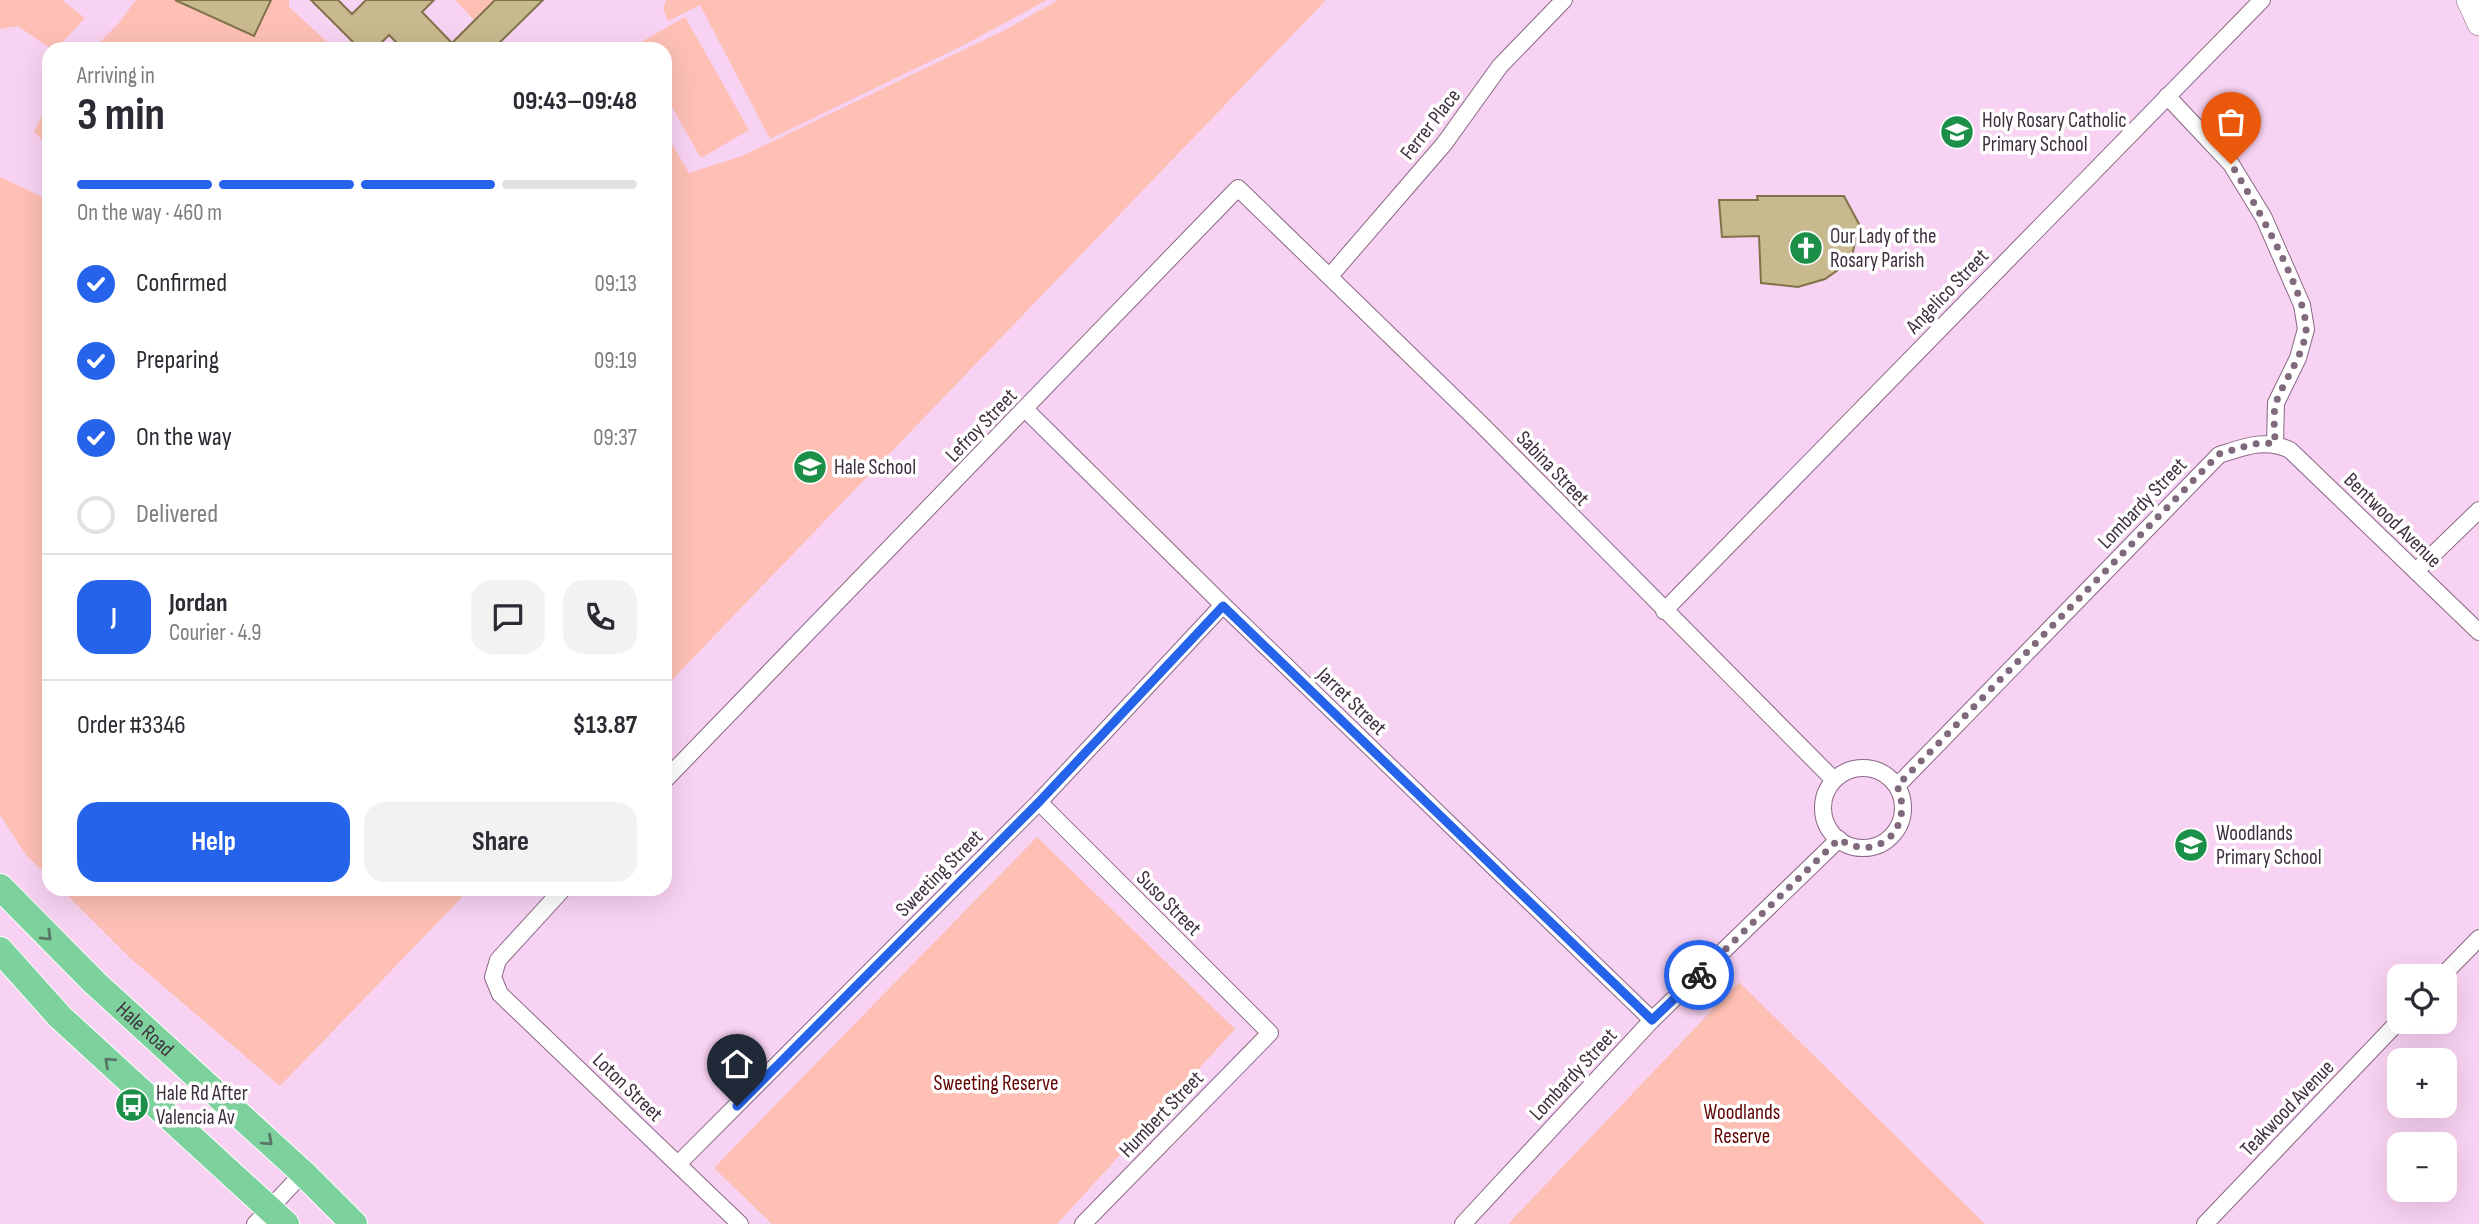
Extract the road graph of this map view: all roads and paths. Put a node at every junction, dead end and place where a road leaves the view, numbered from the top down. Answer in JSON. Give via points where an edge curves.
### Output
{"nodes":[{"id":1,"x":1564,"y":0,"type":"edge"},
{"id":2,"x":2262,"y":0,"type":"edge"},
{"id":3,"x":2167,"y":96,"type":"junction"},
{"id":4,"x":1238,"y":188,"type":"joint"},
{"id":5,"x":1330,"y":276,"type":"junction"},
{"id":6,"x":1026,"y":410,"type":"junction"},
{"id":7,"x":2275,"y":443,"type":"junction"},
{"id":8,"x":2479,"y":510,"type":"edge"},
{"id":9,"x":2416,"y":571,"type":"junction"},
{"id":10,"x":1223,"y":606,"type":"junction"},
{"id":11,"x":1664,"y":611,"type":"junction"},
{"id":12,"x":2479,"y":632,"type":"edge"},
{"id":13,"x":672,"y":773,"type":"edge"},
{"id":14,"x":1834,"y":780,"type":"junction"},
{"id":15,"x":1897,"y":786,"type":"junction"},
{"id":16,"x":1039,"y":802,"type":"junction"},
{"id":17,"x":1839,"y":839,"type":"junction"},
{"id":18,"x":0,"y":887,"type":"edge"},
{"id":19,"x":557,"y":896,"type":"edge"},
{"id":20,"x":2479,"y":938,"type":"edge"},
{"id":21,"x":0,"y":950,"type":"edge"},
{"id":22,"x":2454,"y":964,"type":"edge"},
{"id":23,"x":1652,"y":1020,"type":"junction"},
{"id":24,"x":1270,"y":1033,"type":"joint"},
{"id":25,"x":2387,"y":1034,"type":"edge"},
{"id":26,"x":678,"y":1164,"type":"junction"},
{"id":27,"x":303,"y":1173,"type":"junction"},
{"id":28,"x":270,"y":1219,"type":"edge"},
{"id":29,"x":354,"y":1224,"type":"edge"},
{"id":30,"x":740,"y":1224,"type":"edge"},
{"id":31,"x":1083,"y":1224,"type":"edge"},
{"id":32,"x":1463,"y":1224,"type":"edge"},
{"id":33,"x":2205,"y":1224,"type":"edge"}],
"edges":[{"from":1,"to":5,"type":"street","name":"Ferrer Place","via":[[1500,66],[1444,144]]},
{"from":2,"to":3,"type":"street","name":"Angelico Street"},
{"from":3,"to":7,"type":"street","via":[[2231,164],[2264,218],[2302,306],[2306,329],[2276,403]]},
{"from":3,"to":11,"type":"street","name":"Angelico Street"},
{"from":4,"to":5,"type":"street","name":"Sabina Street"},
{"from":4,"to":6,"type":"street","name":"Lefroy Street"},
{"from":5,"to":11,"type":"street","name":"Sabina Street"},
{"from":6,"to":10,"type":"street","name":"Jarret Street"},
{"from":6,"to":13,"type":"street","name":"Lefroy Street"},
{"from":7,"to":9,"type":"street","name":"Bentwood Avenue","via":[[2290,450]]},
{"from":7,"to":15,"type":"street","name":"Lombardy Street","via":[[2219,454]]},
{"from":8,"to":9,"type":"street"},
{"from":9,"to":12,"type":"street","name":"Bentwood Avenue"},
{"from":10,"to":16,"type":"street","name":"Sweeting Street"},
{"from":10,"to":23,"type":"street","name":"Jarret Street"},
{"from":11,"to":14,"type":"street","name":"Sabina Street"},
{"from":14,"to":15,"type":"street","via":[[1846,772],[1869,768],[1882,772]]},
{"from":14,"to":17,"type":"street","via":[[1824,799],[1824,813]]},
{"from":15,"to":17,"type":"street","via":[[1904,811],[1892,836],[1858,848]]},
{"from":16,"to":24,"type":"street","name":"Suso Street"},
{"from":16,"to":26,"type":"street","name":"Sweeting Street"},
{"from":17,"to":23,"type":"street","name":"Lombardy Street"},
{"from":18,"to":27,"type":"main road","name":"Hale Road","one_way":true,"via":[[95,983]]},
{"from":19,"to":26,"type":"street","name":"Loton Street","via":[[498,960],[493,977],[500,994]]},
{"from":20,"to":22,"type":"street"},
{"from":28,"to":21,"type":"main road","one_way":true,"via":[[61,1017]]},
{"from":23,"to":32,"type":"street","name":"Lombardy Street"},
{"from":24,"to":31,"type":"street","name":"Humbert Street"},
{"from":25,"to":33,"type":"street","name":"Teakwood Avenue"},
{"from":26,"to":30,"type":"street","name":"Loton Street"},
{"from":27,"to":28,"type":"street"},
{"from":27,"to":29,"type":"main road","name":"Hale Road"}]}
